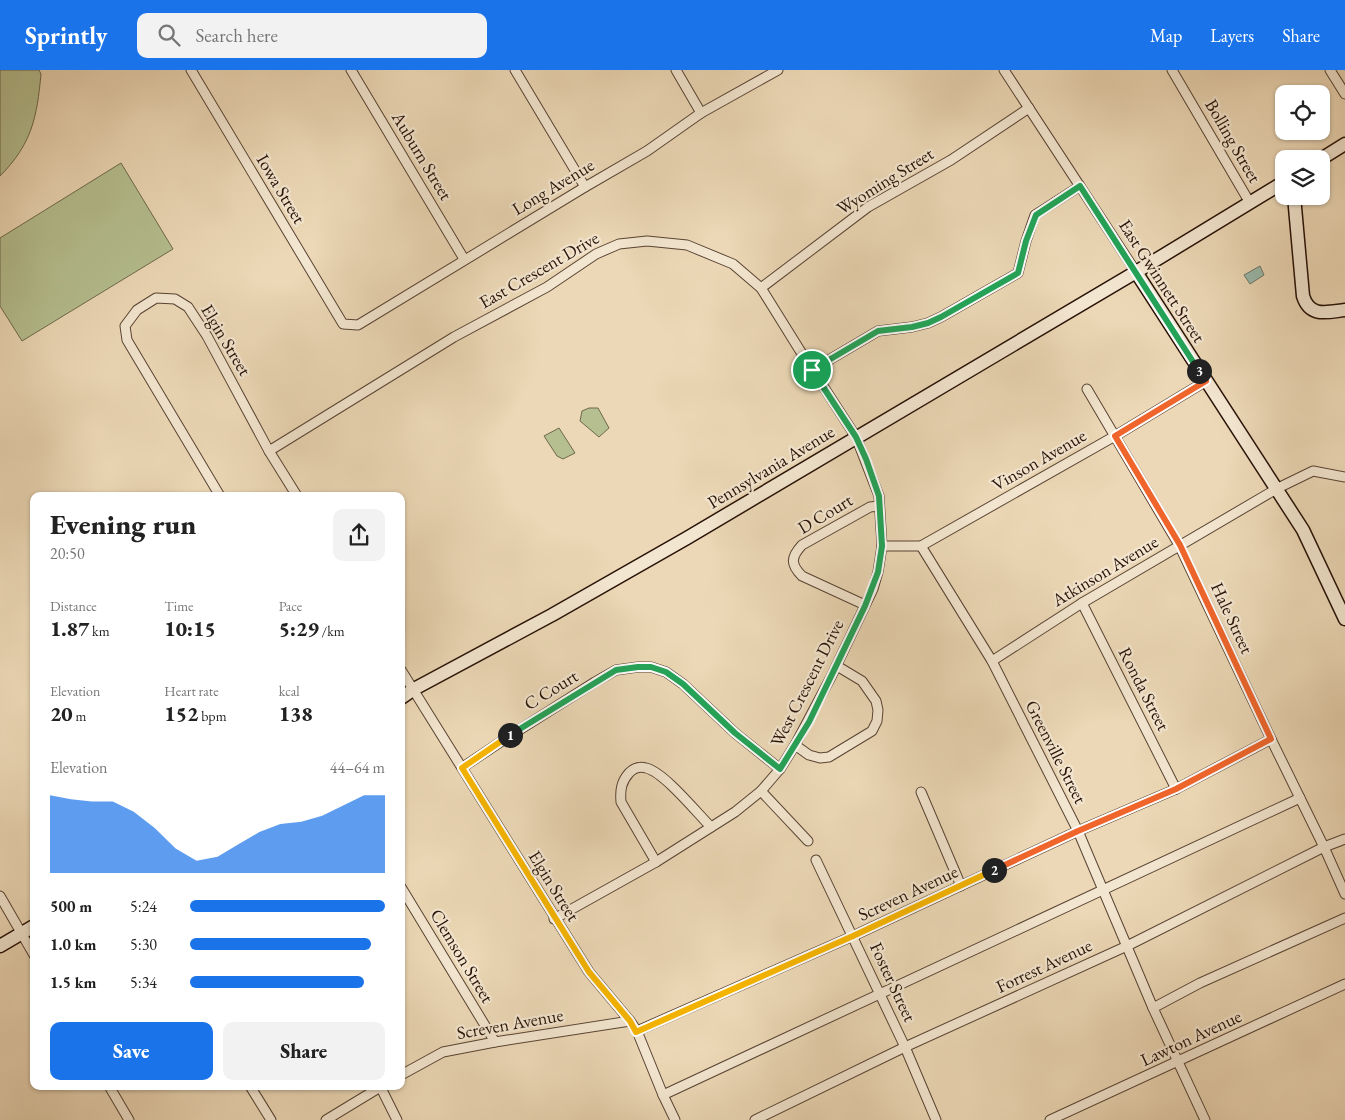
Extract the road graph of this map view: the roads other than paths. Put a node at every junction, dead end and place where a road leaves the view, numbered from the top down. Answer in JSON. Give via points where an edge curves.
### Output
{"nodes":[{"id":1,"x":191,"y":70,"type":"edge"},
{"id":2,"x":352,"y":70,"type":"edge"},
{"id":3,"x":515,"y":70,"type":"edge"},
{"id":4,"x":676,"y":70,"type":"edge"},
{"id":5,"x":778,"y":70,"type":"edge"},
{"id":6,"x":1004,"y":70,"type":"edge"},
{"id":7,"x":1172,"y":70,"type":"edge"},
{"id":8,"x":1330,"y":70,"type":"edge"},
{"id":9,"x":1345,"y":94,"type":"edge"},
{"id":10,"x":1029,"y":108,"type":"junction"},
{"id":11,"x":701,"y":113,"type":"junction"},
{"id":12,"x":1345,"y":144,"type":"edge"},
{"id":13,"x":1330,"y":153,"type":"edge"},
{"id":14,"x":1080,"y":186,"type":"junction"},
{"id":15,"x":585,"y":187,"type":"junction"},
{"id":16,"x":1275,"y":188,"type":"edge"},
{"id":17,"x":1250,"y":203,"type":"junction"},
{"id":18,"x":1295,"y":205,"type":"edge"},
{"id":19,"x":464,"y":259,"type":"junction"},
{"id":20,"x":1136,"y":272,"type":"junction"},
{"id":21,"x":762,"y":288,"type":"junction"},
{"id":22,"x":1345,"y":310,"type":"edge"},
{"id":23,"x":343,"y":324,"type":"joint"},
{"id":24,"x":812,"y":370,"type":"junction"},
{"id":25,"x":1206,"y":381,"type":"junction"},
{"id":26,"x":1087,"y":390,"type":"dead end"},
{"id":27,"x":1115,"y":436,"type":"junction"},
{"id":28,"x":856,"y":437,"type":"junction"},
{"id":29,"x":269,"y":451,"type":"junction"},
{"id":30,"x":1345,"y":477,"type":"edge"},
{"id":31,"x":1278,"y":488,"type":"junction"},
{"id":32,"x":218,"y":492,"type":"edge"},
{"id":33,"x":295,"y":492,"type":"edge"},
{"id":34,"x":879,"y":506,"type":"junction"},
{"id":35,"x":1180,"y":545,"type":"junction"},
{"id":36,"x":882,"y":546,"type":"junction"},
{"id":37,"x":921,"y":546,"type":"junction"},
{"id":38,"x":1082,"y":603,"type":"junction"},
{"id":39,"x":865,"y":606,"type":"junction"},
{"id":40,"x":1345,"y":619,"type":"edge"},
{"id":41,"x":992,"y":661,"type":"junction"},
{"id":42,"x":837,"y":666,"type":"junction"},
{"id":43,"x":405,"y":676,"type":"edge"},
{"id":44,"x":414,"y":689,"type":"junction"},
{"id":45,"x":405,"y":695,"type":"edge"},
{"id":46,"x":1271,"y":739,"type":"junction"},
{"id":47,"x":795,"y":745,"type":"junction"},
{"id":48,"x":462,"y":768,"type":"junction"},
{"id":49,"x":780,"y":769,"type":"junction"},
{"id":50,"x":1176,"y":789,"type":"junction"},
{"id":51,"x":761,"y":791,"type":"junction"},
{"id":52,"x":921,"y":792,"type":"dead end"},
{"id":53,"x":1300,"y":798,"type":"junction"},
{"id":54,"x":711,"y":827,"type":"junction"},
{"id":55,"x":1078,"y":831,"type":"junction"},
{"id":56,"x":1345,"y":839,"type":"edge"},
{"id":57,"x":808,"y":841,"type":"dead end"},
{"id":58,"x":1324,"y":847,"type":"junction"},
{"id":59,"x":816,"y":860,"type":"dead end"},
{"id":60,"x":656,"y":862,"type":"junction"},
{"id":61,"x":961,"y":886,"type":"junction"},
{"id":62,"x":1103,"y":890,"type":"junction"},
{"id":63,"x":405,"y":894,"type":"edge"},
{"id":64,"x":1345,"y":894,"type":"edge"},
{"id":65,"x":0,"y":896,"type":"edge"},
{"id":66,"x":1345,"y":918,"type":"edge"},
{"id":67,"x":554,"y":919,"type":"junction"},
{"id":68,"x":30,"y":928,"type":"edge"},
{"id":69,"x":22,"y":933,"type":"junction"},
{"id":70,"x":853,"y":936,"type":"junction"},
{"id":71,"x":0,"y":946,"type":"edge"},
{"id":72,"x":1127,"y":946,"type":"junction"},
{"id":73,"x":30,"y":947,"type":"edge"},
{"id":74,"x":1345,"y":984,"type":"edge"},
{"id":75,"x":880,"y":994,"type":"junction"},
{"id":76,"x":1153,"y":1008,"type":"junction"},
{"id":77,"x":630,"y":1021,"type":"junction"},
{"id":78,"x":636,"y":1032,"type":"junction"},
{"id":79,"x":495,"y":1042,"type":"junction"},
{"id":80,"x":905,"y":1047,"type":"junction"},
{"id":81,"x":1178,"y":1062,"type":"junction"},
{"id":82,"x":405,"y":1073,"type":"edge"},
{"id":83,"x":111,"y":1090,"type":"edge"},
{"id":84,"x":252,"y":1090,"type":"edge"},
{"id":85,"x":376,"y":1090,"type":"edge"},
{"id":86,"x":382,"y":1090,"type":"edge"},
{"id":87,"x":662,"y":1095,"type":"junction"},
{"id":88,"x":129,"y":1120,"type":"edge"},
{"id":89,"x":271,"y":1120,"type":"edge"},
{"id":90,"x":326,"y":1120,"type":"edge"},
{"id":91,"x":397,"y":1120,"type":"edge"},
{"id":92,"x":675,"y":1120,"type":"edge"},
{"id":93,"x":755,"y":1120,"type":"edge"},
{"id":94,"x":936,"y":1120,"type":"edge"},
{"id":95,"x":1050,"y":1120,"type":"edge"},
{"id":96,"x":1205,"y":1120,"type":"edge"}],
"edges":[{"from":1,"to":23,"type":"street","name":"Iowa Street"},
{"from":2,"to":19,"type":"street","name":"Auburn Street"},
{"from":3,"to":15,"type":"street"},
{"from":4,"to":11,"type":"street"},
{"from":5,"to":11,"type":"street","name":"Long Avenue"},
{"from":6,"to":10,"type":"street","name":"East Gwinnett Street"},
{"from":7,"to":17,"type":"street","name":"Bolling Street"},
{"from":8,"to":9,"type":"street"},
{"from":10,"to":14,"type":"street","name":"East Gwinnett Street"},
{"from":10,"to":21,"type":"street","name":"Wyoming Street","via":[[951,160],[868,207]]},
{"from":11,"to":15,"type":"street","name":"Long Avenue","via":[[647,151]]},
{"from":12,"to":13,"type":"main road"},
{"from":14,"to":20,"type":"street","name":"East Gwinnett Street"},
{"from":14,"to":24,"type":"street","via":[[1036,215],[1018,273],[941,317],[912,327],[878,331]]},
{"from":15,"to":19,"type":"street","name":"Long Avenue"},
{"from":16,"to":17,"type":"main road","name":"Pennsylvania Avenue"},
{"from":17,"to":20,"type":"main road","name":"Pennsylvania Avenue"},
{"from":18,"to":22,"type":"main road","via":[[1305,303],[1315,312]]},
{"from":19,"to":23,"type":"street","name":"Long Avenue","via":[[358,324]]},
{"from":20,"to":25,"type":"main road","name":"East Gwinnett Street"},
{"from":20,"to":28,"type":"main road","name":"Pennsylvania Avenue"},
{"from":21,"to":24,"type":"street","name":"East Crescent Drive"},
{"from":21,"to":29,"type":"street","name":"East Crescent Drive","via":[[733,264],[687,245],[647,241],[619,244],[596,254],[547,287],[454,337]]},
{"from":24,"to":28,"type":"street","name":"East Crescent Drive"},
{"from":25,"to":27,"type":"street","name":"Vinson Avenue"},
{"from":25,"to":31,"type":"main road","name":"East Gwinnett Street"},
{"from":26,"to":27,"type":"street","name":"Hale Street"},
{"from":27,"to":35,"type":"street","name":"Hale Street"},
{"from":27,"to":37,"type":"street","name":"Vinson Avenue"},
{"from":28,"to":34,"type":"street","name":"West Crescent Drive","via":[[879,496]]},
{"from":28,"to":44,"type":"main road","name":"Pennsylvania Avenue","via":[[552,615]]},
{"from":29,"to":32,"type":"street","name":"Elgin Street","via":[[220,357],[188,307],[174,298],[156,298],[137,310],[125,326],[127,340]]},
{"from":29,"to":33,"type":"street","name":"Elgin Street"},
{"from":30,"to":31,"type":"street","name":"Atkinson Avenue","via":[[1313,471]]},
{"from":31,"to":35,"type":"street","name":"Atkinson Avenue"},
{"from":31,"to":40,"type":"main road","name":"East Gwinnett Street","via":[[1303,530]]},
{"from":34,"to":36,"type":"street","name":"West Crescent Drive"},
{"from":34,"to":39,"type":"street","name":"D Court","via":[[870,507],[802,545],[793,560],[802,576]]},
{"from":35,"to":38,"type":"street","name":"Atkinson Avenue"},
{"from":35,"to":46,"type":"street","name":"Hale Street"},
{"from":36,"to":37,"type":"street","name":"Vinson Avenue"},
{"from":36,"to":39,"type":"street","name":"West Crescent Drive","via":[[878,572]]},
{"from":37,"to":41,"type":"street","name":"Greenville Street"},
{"from":38,"to":41,"type":"street","name":"Atkinson Avenue"},
{"from":38,"to":50,"type":"street","name":"Ronda Street"},
{"from":39,"to":42,"type":"street","name":"West Crescent Drive"},
{"from":41,"to":55,"type":"street","name":"Greenville Street"},
{"from":42,"to":47,"type":"street","name":"West Crescent Drive"},
{"from":42,"to":47,"type":"street","via":[[862,682],[876,701],[877,721],[872,731],[828,757],[810,755]]},
{"from":43,"to":44,"type":"street","name":"Elgin Street"},
{"from":44,"to":45,"type":"main road","name":"Pennsylvania Avenue"},
{"from":44,"to":48,"type":"street","name":"Elgin Street"},
{"from":46,"to":50,"type":"street","name":"Screven Avenue"},
{"from":46,"to":53,"type":"street","name":"Hale Street"},
{"from":47,"to":49,"type":"street","name":"West Crescent Drive"},
{"from":48,"to":49,"type":"street","name":"C Court","via":[[616,670],[651,667],[666,672],[683,684],[735,733]]},
{"from":48,"to":67,"type":"street","name":"Elgin Street"},
{"from":49,"to":51,"type":"street","name":"West Crescent Drive"},
{"from":50,"to":55,"type":"street","name":"Screven Avenue"},
{"from":51,"to":54,"type":"street","name":"West Crescent Drive"},
{"from":51,"to":57,"type":"street"},
{"from":52,"to":61,"type":"street"},
{"from":53,"to":58,"type":"street","name":"Hale Street"},
{"from":53,"to":62,"type":"street"},
{"from":54,"to":60,"type":"street","name":"West Crescent Drive"},
{"from":54,"to":60,"type":"street","via":[[664,779],[644,767],[634,768],[622,782],[621,802]]},
{"from":55,"to":61,"type":"street","name":"Screven Avenue"},
{"from":55,"to":62,"type":"street","name":"Greenville Street"},
{"from":56,"to":58,"type":"street","name":"Forrest Avenue"},
{"from":58,"to":64,"type":"street","name":"Hale Street"},
{"from":58,"to":72,"type":"street","name":"Forrest Avenue"},
{"from":59,"to":70,"type":"street","name":"Foster Street"},
{"from":60,"to":67,"type":"street","name":"West Crescent Drive"},
{"from":61,"to":70,"type":"street","name":"Screven Avenue"},
{"from":62,"to":72,"type":"street","name":"Greenville Street"},
{"from":62,"to":75,"type":"street"},
{"from":63,"to":79,"type":"street","name":"Clemson Street"},
{"from":65,"to":69,"type":"street"},
{"from":66,"to":76,"type":"street","via":[[1200,983]]},
{"from":67,"to":77,"type":"street","name":"Elgin Street","via":[[589,972]]},
{"from":68,"to":69,"type":"main road"},
{"from":69,"to":71,"type":"main road"},
{"from":69,"to":73,"type":"street"},
{"from":70,"to":75,"type":"street","name":"Foster Street"},
{"from":70,"to":78,"type":"street","name":"Screven Avenue"},
{"from":72,"to":76,"type":"street","name":"Greenville Street"},
{"from":72,"to":80,"type":"street","name":"Forrest Avenue"},
{"from":74,"to":81,"type":"street","name":"Lawton Avenue"},
{"from":75,"to":80,"type":"street","name":"Foster Street"},
{"from":75,"to":87,"type":"street"},
{"from":76,"to":81,"type":"street","name":"Greenville Street"},
{"from":77,"to":78,"type":"street","name":"Elgin Street"},
{"from":77,"to":79,"type":"street","name":"Screven Avenue"},
{"from":78,"to":87,"type":"street","name":"Elgin Street"},
{"from":79,"to":82,"type":"street","name":"Screven Avenue","via":[[443,1052]]},
{"from":80,"to":93,"type":"street","name":"Forrest Avenue"},
{"from":80,"to":94,"type":"street","name":"Foster Street"},
{"from":81,"to":95,"type":"street","name":"Lawton Avenue"},
{"from":81,"to":96,"type":"street","name":"Greenville Street"},
{"from":83,"to":88,"type":"street"},
{"from":84,"to":89,"type":"street"},
{"from":85,"to":90,"type":"street"},
{"from":86,"to":91,"type":"street"},
{"from":87,"to":92,"type":"street","name":"Elgin Street"}]}
